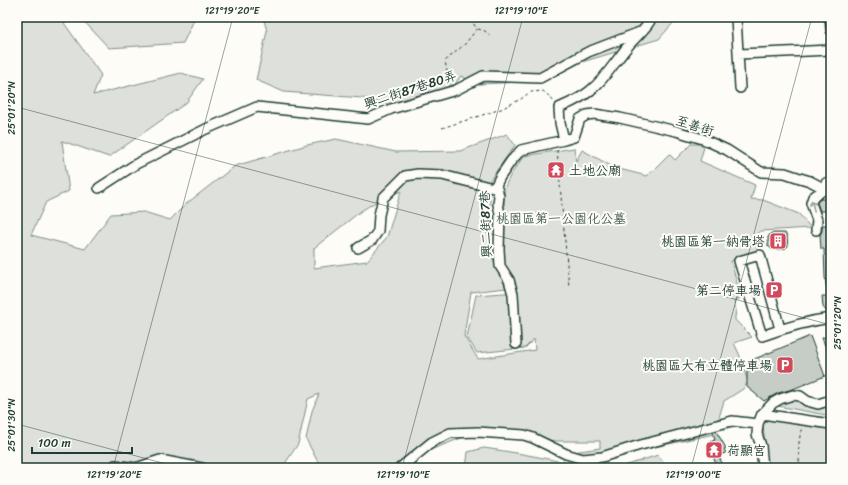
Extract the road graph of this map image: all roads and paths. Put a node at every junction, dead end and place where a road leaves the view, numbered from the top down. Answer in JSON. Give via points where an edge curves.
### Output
{"nodes":[{"id":1,"x":470,"y":17,"type":"edge"},
{"id":2,"x":652,"y":17,"type":"edge"},
{"id":3,"x":736,"y":17,"type":"edge"},
{"id":4,"x":830,"y":17,"type":"edge"},
{"id":5,"x":477,"y":29,"type":"junction"},
{"id":6,"x":831,"y":30,"type":"edge"},
{"id":7,"x":640,"y":32,"type":"junction"},
{"id":8,"x":494,"y":38,"type":"dead end"},
{"id":9,"x":831,"y":50,"type":"edge"},
{"id":10,"x":738,"y":54,"type":"junction"},
{"id":11,"x":740,"y":88,"type":"dead end"},
{"id":12,"x":444,"y":93,"type":"junction"},
{"id":13,"x":559,"y":108,"type":"junction"},
{"id":14,"x":442,"y":128,"type":"dead end"},
{"id":15,"x":560,"y":141,"type":"junction"},
{"id":16,"x":831,"y":181,"type":"edge"},
{"id":17,"x":99,"y":188,"type":"dead end"},
{"id":18,"x":497,"y":190,"type":"junction"},
{"id":19,"x":828,"y":191,"type":"edge"},
{"id":20,"x":816,"y":230,"type":"dead end"},
{"id":21,"x":358,"y":248,"type":"dead end"},
{"id":22,"x":569,"y":287,"type":"dead end"},
{"id":23,"x":828,"y":318,"type":"edge"},
{"id":24,"x":780,"y":329,"type":"junction"},
{"id":25,"x":516,"y":344,"type":"dead end"},
{"id":26,"x":831,"y":400,"type":"edge"},
{"id":27,"x":762,"y":414,"type":"junction"},
{"id":28,"x":804,"y":420,"type":"junction"},
{"id":29,"x":758,"y":424,"type":"junction"},
{"id":30,"x":831,"y":424,"type":"edge"},
{"id":31,"x":115,"y":465,"type":"joint"},
{"id":32,"x":99,"y":468,"type":"edge"},
{"id":33,"x":202,"y":468,"type":"edge"},
{"id":34,"x":400,"y":468,"type":"edge"},
{"id":35,"x":763,"y":468,"type":"edge"},
{"id":36,"x":800,"y":468,"type":"edge"}],
"edges":[{"from":1,"to":5,"type":"path"},
{"from":2,"to":7,"type":"street","via":[[650,23]]},
{"from":3,"to":10,"type":"street"},
{"from":4,"to":6,"type":"street"},
{"from":5,"to":8,"type":"path"},
{"from":5,"to":12,"type":"path","via":[[445,62],[449,82]]},
{"from":7,"to":12,"type":"street","name":"興二街87巷80弄","via":[[588,52],[540,78],[483,76],[456,90]]},
{"from":7,"to":13,"type":"street","via":[[591,90]]},
{"from":9,"to":10,"type":"street"},
{"from":10,"to":11,"type":"street"},
{"from":12,"to":17,"type":"street","name":"興二街87巷80弄","via":[[391,109],[368,119],[257,107],[136,164]]},
{"from":13,"to":14,"type":"path","via":[[543,91],[530,92],[501,109]]},
{"from":13,"to":15,"type":"street"},
{"from":15,"to":18,"type":"street","name":"興二街87巷","via":[[521,150],[500,177],[496,185]]},
{"from":15,"to":19,"type":"street","name":"至善街","via":[[574,137],[580,119],[587,115],[620,118],[703,139],[761,172],[785,173],[810,181]]},
{"from":15,"to":22,"type":"path"},
{"from":16,"to":19,"type":"street","via":[[826,184]]},
{"from":18,"to":21,"type":"street","via":[[442,175],[405,176],[383,198],[378,231],[372,240]]},
{"from":18,"to":25,"type":"street","name":"興二街87巷","via":[[500,214],[500,266],[509,280],[513,294]]},
{"from":20,"to":19,"type":"street","one_way":true,"via":[[817,220],[811,203],[813,197]]},
{"from":23,"to":24,"type":"street"},
{"from":24,"to":24,"type":"street","via":[[762,336],[739,261],[760,255]]},
{"from":26,"to":27,"type":"street","via":[[818,404],[793,395],[773,403]]},
{"from":27,"to":28,"type":"street"},
{"from":27,"to":29,"type":"street"},
{"from":28,"to":30,"type":"street"},
{"from":28,"to":36,"type":"path","via":[[799,436]]},
{"from":29,"to":34,"type":"street","via":[[732,421],[602,457],[583,459],[524,435],[450,433],[432,442]]},
{"from":29,"to":35,"type":"street","via":[[757,434]]},
{"from":31,"to":32,"type":"path"},
{"from":31,"to":33,"type":"street","via":[[136,468],[160,460]]}]}
